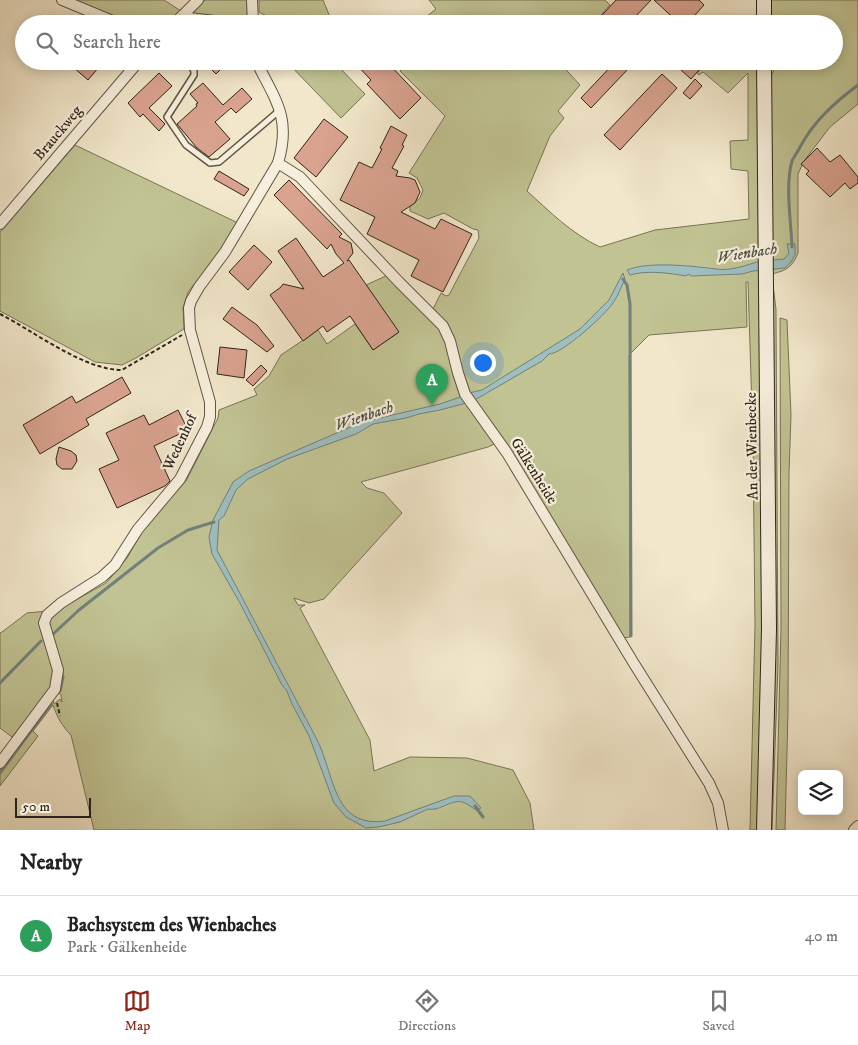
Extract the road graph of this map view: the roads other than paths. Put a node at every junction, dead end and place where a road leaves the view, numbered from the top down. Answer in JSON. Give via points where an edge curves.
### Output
{"nodes":[{"id":1,"x":62,"y":0,"type":"edge"},
{"id":2,"x":198,"y":0,"type":"edge"},
{"id":3,"x":252,"y":0,"type":"edge"},
{"id":4,"x":764,"y":0,"type":"edge"},
{"id":5,"x":98,"y":15,"type":"edge"},
{"id":6,"x":182,"y":15,"type":"edge"},
{"id":7,"x":253,"y":15,"type":"edge"},
{"id":8,"x":764,"y":15,"type":"edge"},
{"id":9,"x":131,"y":70,"type":"edge"},
{"id":10,"x":193,"y":70,"type":"edge"},
{"id":11,"x":260,"y":70,"type":"edge"},
{"id":12,"x":764,"y":70,"type":"edge"},
{"id":13,"x":280,"y":110,"type":"junction"},
{"id":14,"x":278,"y":163,"type":"junction"},
{"id":15,"x":0,"y":224,"type":"edge"},
{"id":16,"x":0,"y":763,"type":"edge"},
{"id":17,"x":858,"y":826,"type":"edge"},
{"id":18,"x":723,"y":830,"type":"edge"},
{"id":19,"x":764,"y":830,"type":"edge"},
{"id":20,"x":854,"y":830,"type":"edge"}],
"edges":[{"from":1,"to":5,"type":"street"},
{"from":2,"to":6,"type":"street"},
{"from":3,"to":7,"type":"street"},
{"from":4,"to":8,"type":"street"},
{"from":9,"to":15,"type":"street","name":"Brauckweg"},
{"from":10,"to":13,"type":"lane","via":[[194,75],[167,117],[186,145],[210,163],[219,162]]},
{"from":11,"to":13,"type":"street","name":"Wedenhof"},
{"from":12,"to":19,"type":"street","name":"An der Wienbecke","via":[[769,628]]},
{"from":13,"to":14,"type":"street","name":"Wedenhof","via":[[284,127]]},
{"from":14,"to":16,"type":"street","name":"Wedenhof","via":[[225,252],[194,295],[189,308],[190,330],[210,399],[207,427],[180,480],[138,529],[115,565],[47,615],[44,623],[58,670],[57,683]]},
{"from":14,"to":18,"type":"street","name":"Gälkenheide","via":[[300,176],[443,326],[464,392],[507,453],[709,783],[718,803]]},
{"from":17,"to":20,"type":"street"}]}
